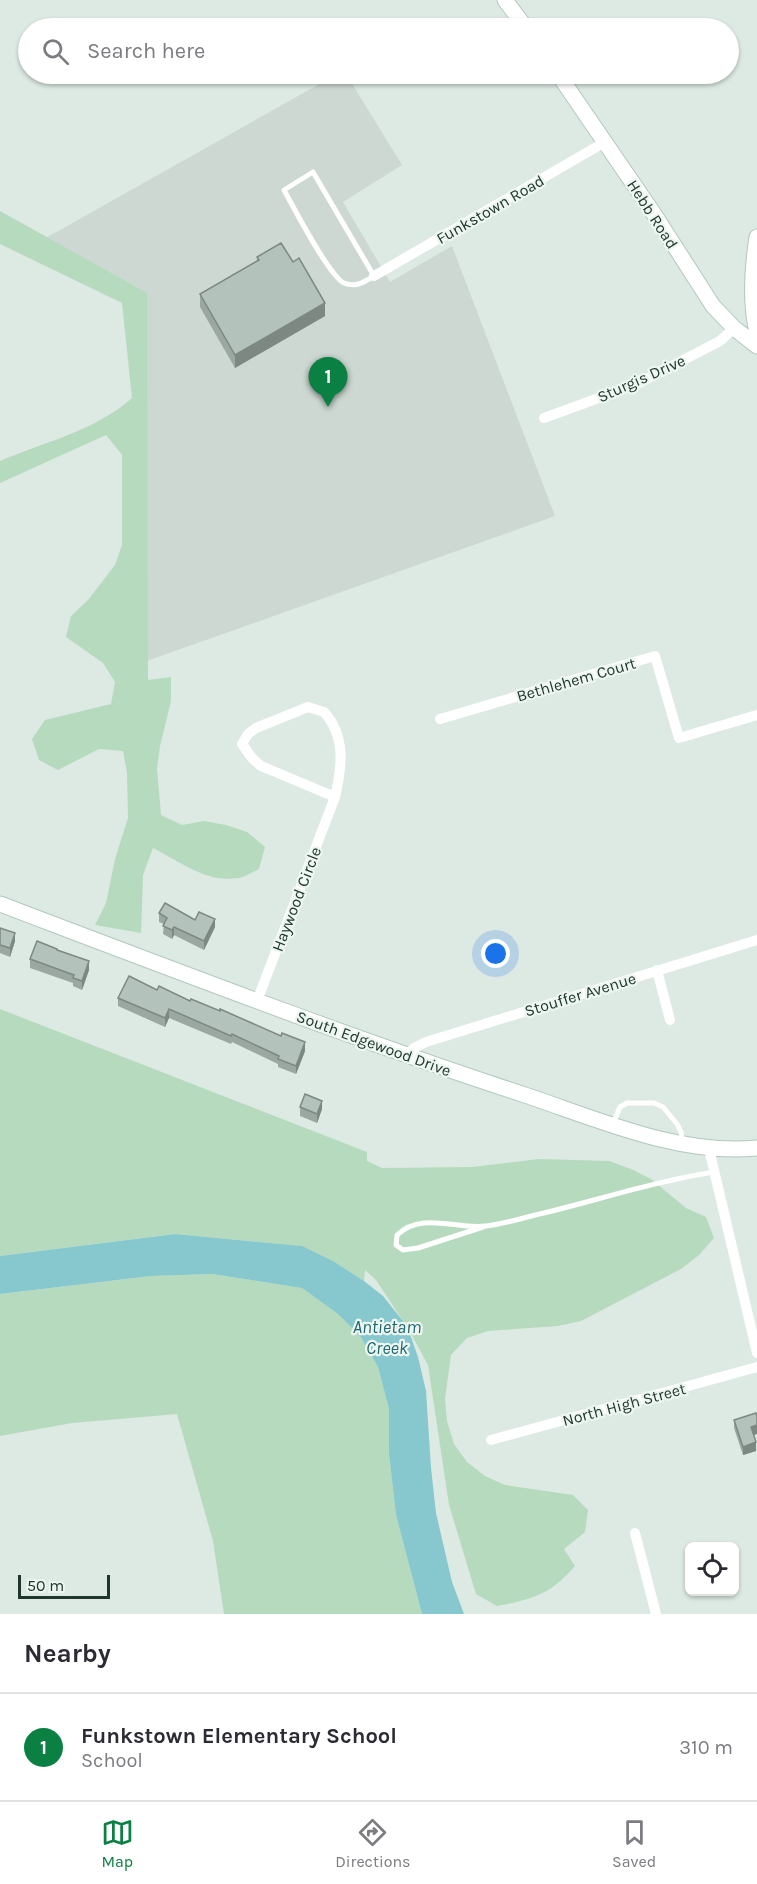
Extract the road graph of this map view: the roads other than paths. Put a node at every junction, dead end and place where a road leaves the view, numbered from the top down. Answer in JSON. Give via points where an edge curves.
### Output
{"nodes":[{"id":1,"x":505,"y":0,"type":"edge"},
{"id":2,"x":518,"y":18,"type":"edge"},
{"id":3,"x":565,"y":84,"type":"edge"},
{"id":4,"x":605,"y":142,"type":"junction"},
{"id":5,"x":757,"y":237,"type":"edge"},
{"id":6,"x":374,"y":276,"type":"junction"},
{"id":7,"x":734,"y":328,"type":"junction"},
{"id":8,"x":757,"y":333,"type":"edge"},
{"id":9,"x":757,"y":346,"type":"edge"},
{"id":10,"x":544,"y":418,"type":"dead end"},
{"id":11,"x":757,"y":715,"type":"edge"},
{"id":12,"x":440,"y":719,"type":"dead end"},
{"id":13,"x":335,"y":797,"type":"junction"},
{"id":14,"x":0,"y":904,"type":"edge"},
{"id":15,"x":757,"y":940,"type":"edge"},
{"id":16,"x":657,"y":970,"type":"junction"},
{"id":17,"x":257,"y":1001,"type":"junction"},
{"id":18,"x":670,"y":1020,"type":"dead end"},
{"id":19,"x":405,"y":1056,"type":"junction"},
{"id":20,"x":613,"y":1124,"type":"junction"},
{"id":21,"x":683,"y":1144,"type":"junction"},
{"id":22,"x":757,"y":1148,"type":"edge"},
{"id":23,"x":709,"y":1149,"type":"junction"},
{"id":24,"x":714,"y":1172,"type":"junction"},
{"id":25,"x":483,"y":1227,"type":"junction"},
{"id":26,"x":757,"y":1353,"type":"edge"},
{"id":27,"x":757,"y":1367,"type":"edge"},
{"id":28,"x":491,"y":1440,"type":"dead end"},
{"id":29,"x":634,"y":1533,"type":"dead end"},
{"id":30,"x":656,"y":1614,"type":"edge"}],
"edges":[{"from":1,"to":2,"type":"main road"},
{"from":3,"to":4,"type":"main road","name":"Hebb Road"},
{"from":4,"to":6,"type":"street","name":"Funkstown Road"},
{"from":4,"to":7,"type":"main road","name":"Hebb Road","via":[[712,306]]},
{"from":5,"to":8,"type":"main road","via":[[752,310]]},
{"from":6,"to":6,"type":"lane","via":[[313,172],[284,190],[338,279],[354,285]]},
{"from":7,"to":9,"type":"main road","name":"Hebb Road"},
{"from":7,"to":10,"type":"street","name":"Sturgis Drive","via":[[720,341],[637,384]]},
{"from":11,"to":12,"type":"street","name":"Bethlehem Court","via":[[679,738],[655,656]]},
{"from":13,"to":13,"type":"street","name":"Haywood Circle","via":[[261,766],[246,751],[243,739],[256,728],[308,707],[324,712],[336,729],[340,746],[341,768]]},
{"from":13,"to":17,"type":"street","name":"Haywood Circle"},
{"from":14,"to":17,"type":"main road","name":"South Edgewood Drive"},
{"from":15,"to":16,"type":"street","name":"Stouffer Avenue"},
{"from":16,"to":18,"type":"street"},
{"from":16,"to":19,"type":"street","name":"Stouffer Avenue","via":[[426,1042]]},
{"from":17,"to":19,"type":"main road","name":"South Edgewood Drive"},
{"from":19,"to":20,"type":"main road","name":"South Edgewood Drive"},
{"from":20,"to":21,"type":"main road","name":"South Edgewood Drive"},
{"from":20,"to":21,"type":"lane","via":[[620,1107],[627,1103],[654,1103],[663,1107],[677,1124]]},
{"from":21,"to":23,"type":"main road","name":"South Edgewood Drive"},
{"from":22,"to":23,"type":"main road","name":"South Edgewood Drive"},
{"from":23,"to":24,"type":"street"},
{"from":24,"to":25,"type":"lane","via":[[675,1178]]},
{"from":24,"to":26,"type":"street"},
{"from":25,"to":25,"type":"lane","via":[[424,1223],[405,1227],[397,1235],[396,1245],[404,1250],[418,1248]]},
{"from":27,"to":28,"type":"street","name":"North High Street"},
{"from":29,"to":30,"type":"street"}]}
